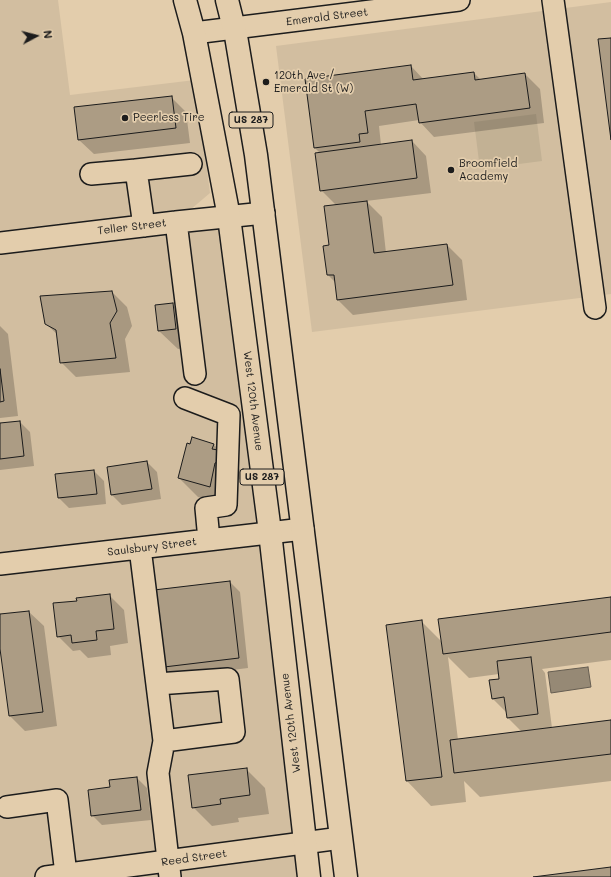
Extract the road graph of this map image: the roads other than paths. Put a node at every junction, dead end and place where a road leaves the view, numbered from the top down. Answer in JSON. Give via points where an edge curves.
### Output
{"nodes":[{"id":1,"x":184,"y":0,"type":"edge"},
{"id":2,"x":227,"y":0,"type":"edge"},
{"id":3,"x":460,"y":0,"type":"edge"},
{"id":4,"x":553,"y":0,"type":"edge"},
{"id":5,"x":433,"y":2,"type":"edge"},
{"id":6,"x":234,"y":28,"type":"junction"},
{"id":7,"x":194,"y":33,"type":"junction"},
{"id":8,"x":191,"y":164,"type":"dead end"},
{"id":9,"x":136,"y":170,"type":"junction"},
{"id":10,"x":91,"y":174,"type":"dead end"},
{"id":11,"x":264,"y":213,"type":"junction"},
{"id":12,"x":229,"y":217,"type":"junction"},
{"id":13,"x":176,"y":222,"type":"junction"},
{"id":14,"x":144,"y":226,"type":"junction"},
{"id":15,"x":0,"y":243,"type":"edge"},
{"id":16,"x":595,"y":308,"type":"dead end"},
{"id":17,"x":195,"y":374,"type":"dead end"},
{"id":18,"x":185,"y":398,"type":"dead end"},
{"id":19,"x":303,"y":528,"type":"junction"},
{"id":20,"x":270,"y":532,"type":"junction"},
{"id":21,"x":209,"y":540,"type":"junction"},
{"id":22,"x":140,"y":548,"type":"junction"},
{"id":23,"x":0,"y":564,"type":"edge"},
{"id":24,"x":157,"y":684,"type":"junction"},
{"id":25,"x":164,"y":741,"type":"junction"},
{"id":26,"x":7,"y":807,"type":"dead end"},
{"id":27,"x":341,"y":838,"type":"junction"},
{"id":28,"x":305,"y":843,"type":"junction"},
{"id":29,"x":169,"y":869,"type":"edge"},
{"id":30,"x":56,"y":876,"type":"edge"},
{"id":31,"x":309,"y":877,"type":"edge"},
{"id":32,"x":346,"y":877,"type":"edge"}],
"edges":[{"from":1,"to":7,"type":"main road","name":"West 120th Avenue","number":"US 287"},
{"from":2,"to":6,"type":"main road","number":"US 287"},
{"from":3,"to":5,"type":"street","name":"Emerald Street"},
{"from":4,"to":16,"type":"street"},
{"from":5,"to":6,"type":"street","name":"Emerald Street"},
{"from":6,"to":7,"type":"street","name":"Emerald Street"},
{"from":6,"to":11,"type":"main road","number":"US 287"},
{"from":7,"to":12,"type":"main road","name":"West 120th Avenue","number":"US 287"},
{"from":8,"to":9,"type":"street"},
{"from":9,"to":10,"type":"street"},
{"from":9,"to":14,"type":"street"},
{"from":11,"to":12,"type":"street","name":"Teller Street"},
{"from":11,"to":19,"type":"main road","number":"US 287"},
{"from":12,"to":13,"type":"street","name":"Teller Street"},
{"from":12,"to":20,"type":"main road","name":"West 120th Avenue","number":"US 287"},
{"from":13,"to":14,"type":"street","name":"Teller Street"},
{"from":13,"to":17,"type":"street"},
{"from":14,"to":15,"type":"street","name":"Teller Street"},
{"from":18,"to":21,"type":"street","via":[[228,415],[226,505],[206,508]]},
{"from":19,"to":20,"type":"street","name":"Saulsbury Street"},
{"from":19,"to":27,"type":"main road","number":"US 287"},
{"from":20,"to":21,"type":"street","name":"Saulsbury Street"},
{"from":20,"to":28,"type":"main road","name":"West 120th Avenue","number":"US 287"},
{"from":21,"to":22,"type":"street","name":"Saulsbury Street"},
{"from":22,"to":23,"type":"street","name":"Saulsbury Street"},
{"from":22,"to":24,"type":"street"},
{"from":24,"to":25,"type":"street"},
{"from":24,"to":25,"type":"street","via":[[228,679],[234,732]]},
{"from":25,"to":29,"type":"street","via":[[158,774]]},
{"from":26,"to":30,"type":"street","via":[[58,800]]},
{"from":27,"to":28,"type":"street","name":"Reed Street"},
{"from":27,"to":32,"type":"main road","number":"US 287"},
{"from":28,"to":29,"type":"street","name":"Reed Street"},
{"from":28,"to":31,"type":"main road","name":"West 120th Avenue","number":"US 287"},
{"from":29,"to":30,"type":"street","name":"Reed Street"}]}
